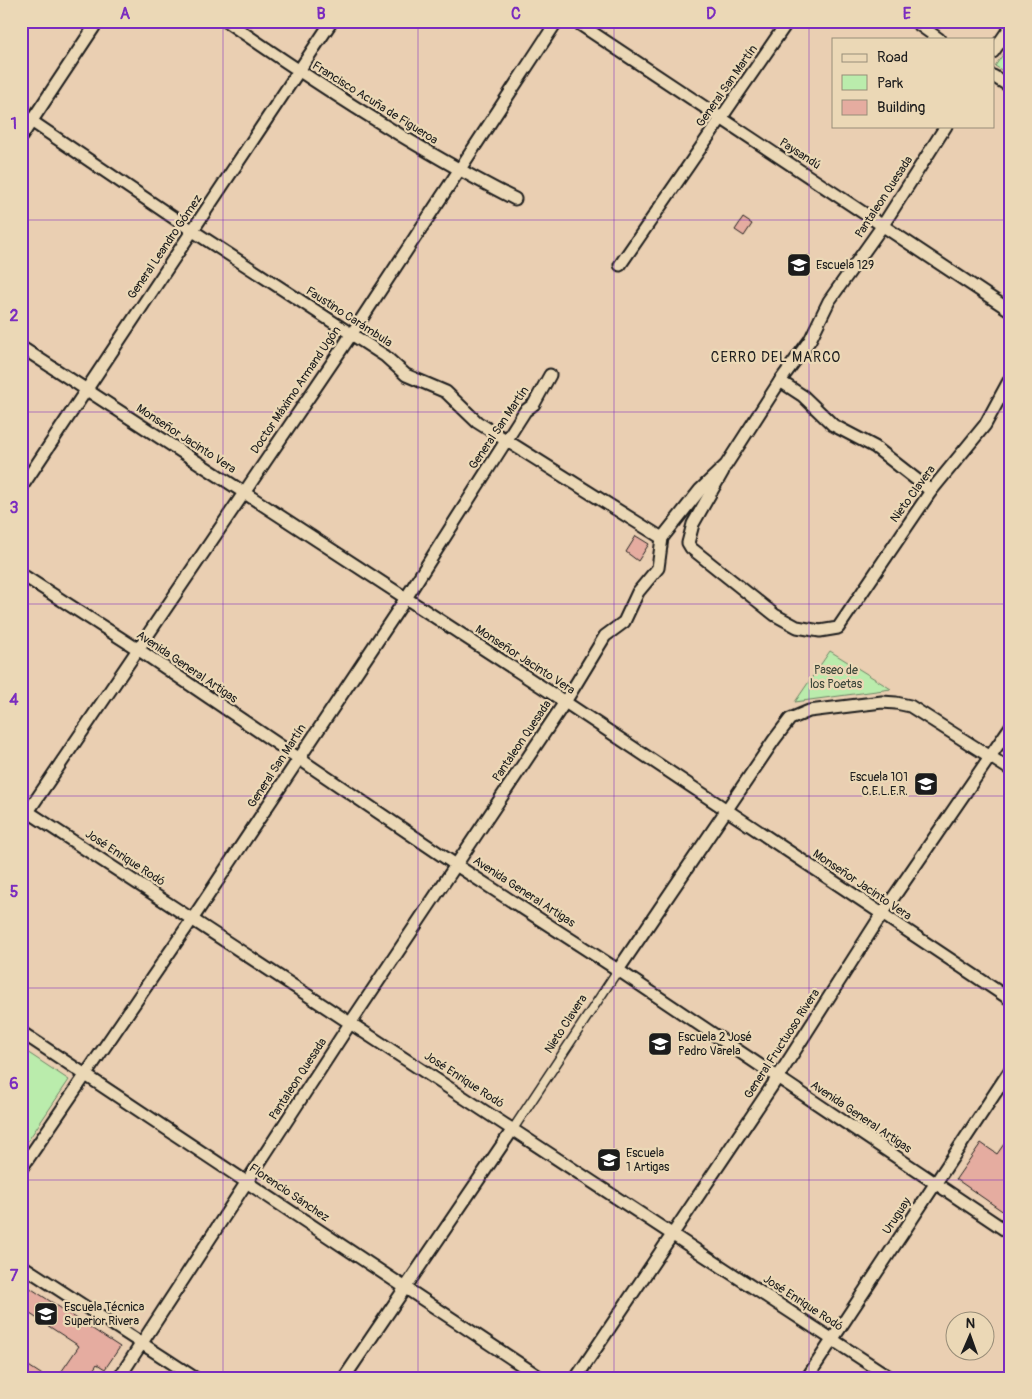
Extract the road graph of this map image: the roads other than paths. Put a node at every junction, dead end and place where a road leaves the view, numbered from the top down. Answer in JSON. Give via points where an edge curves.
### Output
{"nodes":[{"id":1,"x":98,"y":21,"type":"edge"},
{"id":2,"x":226,"y":21,"type":"edge"},
{"id":3,"x":332,"y":21,"type":"edge"},
{"id":4,"x":557,"y":21,"type":"edge"},
{"id":5,"x":575,"y":21,"type":"edge"},
{"id":6,"x":788,"y":21,"type":"edge"},
{"id":7,"x":914,"y":21,"type":"edge"},
{"id":8,"x":1011,"y":26,"type":"edge"},
{"id":9,"x":938,"y":38,"type":"edge"},
{"id":10,"x":994,"y":51,"type":"edge"},
{"id":11,"x":299,"y":71,"type":"junction"},
{"id":12,"x":994,"y":77,"type":"edge"},
{"id":13,"x":1011,"y":87,"type":"edge"},
{"id":14,"x":21,"y":114,"type":"edge"},
{"id":15,"x":721,"y":118,"type":"junction"},
{"id":16,"x":31,"y":121,"type":"junction"},
{"id":17,"x":945,"y":128,"type":"edge"},
{"id":18,"x":21,"y":137,"type":"edge"},
{"id":19,"x":459,"y":171,"type":"junction"},
{"id":20,"x":515,"y":199,"type":"dead end"},
{"id":21,"x":883,"y":225,"type":"junction"},
{"id":22,"x":193,"y":231,"type":"junction"},
{"id":23,"x":620,"y":265,"type":"dead end"},
{"id":24,"x":1011,"y":311,"type":"edge"},
{"id":25,"x":351,"y":334,"type":"junction"},
{"id":26,"x":21,"y":347,"type":"edge"},
{"id":27,"x":550,"y":375,"type":"dead end"},
{"id":28,"x":1011,"y":377,"type":"edge"},
{"id":29,"x":780,"y":381,"type":"junction"},
{"id":30,"x":86,"y":391,"type":"junction"},
{"id":31,"x":507,"y":439,"type":"junction"},
{"id":32,"x":726,"y":465,"type":"junction"},
{"id":33,"x":21,"y":488,"type":"edge"},
{"id":34,"x":930,"y":491,"type":"junction"},
{"id":35,"x":244,"y":492,"type":"junction"},
{"id":36,"x":662,"y":538,"type":"junction"},
{"id":37,"x":21,"y":574,"type":"edge"},
{"id":38,"x":406,"y":598,"type":"junction"},
{"id":39,"x":139,"y":650,"type":"junction"},
{"id":40,"x":565,"y":702,"type":"junction"},
{"id":41,"x":1011,"y":726,"type":"edge"},
{"id":42,"x":990,"y":756,"type":"junction"},
{"id":43,"x":298,"y":760,"type":"junction"},
{"id":44,"x":1011,"y":770,"type":"edge"},
{"id":45,"x":25,"y":809,"type":"edge"},
{"id":46,"x":726,"y":811,"type":"junction"},
{"id":47,"x":21,"y":822,"type":"edge"},
{"id":48,"x":456,"y":865,"type":"junction"},
{"id":49,"x":882,"y":914,"type":"junction"},
{"id":50,"x":194,"y":918,"type":"junction"},
{"id":51,"x":618,"y":970,"type":"junction"},
{"id":52,"x":1011,"y":1000,"type":"edge"},
{"id":53,"x":351,"y":1022,"type":"junction"},
{"id":54,"x":21,"y":1032,"type":"edge"},
{"id":55,"x":1011,"y":1069,"type":"edge"},
{"id":56,"x":88,"y":1075,"type":"junction"},
{"id":57,"x":778,"y":1077,"type":"junction"},
{"id":58,"x":513,"y":1129,"type":"junction"},
{"id":59,"x":21,"y":1169,"type":"edge"},
{"id":60,"x":248,"y":1182,"type":"junction"},
{"id":61,"x":935,"y":1183,"type":"junction"},
{"id":62,"x":672,"y":1234,"type":"junction"},
{"id":63,"x":1011,"y":1234,"type":"edge"},
{"id":64,"x":21,"y":1266,"type":"edge"},
{"id":65,"x":406,"y":1287,"type":"junction"},
{"id":66,"x":833,"y":1339,"type":"junction"},
{"id":67,"x":142,"y":1345,"type":"junction"},
{"id":68,"x":119,"y":1378,"type":"edge"},
{"id":69,"x":195,"y":1378,"type":"edge"},
{"id":70,"x":344,"y":1378,"type":"edge"},
{"id":71,"x":540,"y":1378,"type":"edge"},
{"id":72,"x":576,"y":1378,"type":"edge"},
{"id":73,"x":807,"y":1378,"type":"edge"},
{"id":74,"x":891,"y":1378,"type":"edge"}],
"edges":[{"from":1,"to":16,"type":"street"},
{"from":2,"to":11,"type":"street","name":"Francisco Acuña de Figueroa"},
{"from":3,"to":11,"type":"street","name":"General Leandro Gómez"},
{"from":4,"to":19,"type":"street","name":"Doctor Máximo Armand Ugón"},
{"from":5,"to":15,"type":"street","name":"Paysandú"},
{"from":6,"to":15,"type":"street","name":"General San Martín"},
{"from":7,"to":9,"type":"street"},
{"from":8,"to":10,"type":"street"},
{"from":11,"to":19,"type":"street","name":"Francisco Acuña de Figueroa"},
{"from":11,"to":22,"type":"street","name":"General Leandro Gómez"},
{"from":12,"to":13,"type":"street"},
{"from":14,"to":16,"type":"street","name":"Faustino Carámbula"},
{"from":15,"to":21,"type":"street","name":"Paysandú"},
{"from":15,"to":23,"type":"street","name":"General San Martín"},
{"from":16,"to":18,"type":"street"},
{"from":16,"to":22,"type":"street","name":"Faustino Carámbula"},
{"from":17,"to":21,"type":"street","name":"Pantaleon Quesada"},
{"from":19,"to":20,"type":"street","name":"Francisco Acuña de Figueroa"},
{"from":19,"to":25,"type":"street","name":"Doctor Máximo Armand Ugón"},
{"from":21,"to":24,"type":"street","name":"Paysandú"},
{"from":21,"to":29,"type":"street","name":"Pantaleon Quesada","via":[[829,301],[810,340]]},
{"from":22,"to":25,"type":"street","name":"Faustino Carámbula"},
{"from":22,"to":30,"type":"street","name":"General Leandro Gómez"},
{"from":25,"to":31,"type":"street","name":"Faustino Carámbula","via":[[385,356],[406,375],[446,392],[477,422]]},
{"from":25,"to":35,"type":"street","name":"Doctor Máximo Armand Ugón"},
{"from":26,"to":30,"type":"street","name":"Monseñor Jacinto Vera"},
{"from":27,"to":31,"type":"street","name":"General San Martín","via":[[534,404],[525,411]]},
{"from":28,"to":34,"type":"street","name":"Nieto Clavera","via":[[985,425]]},
{"from":29,"to":32,"type":"street","name":"Pantaleon Quesada"},
{"from":29,"to":34,"type":"street","via":[[803,396],[833,425],[875,447]]},
{"from":30,"to":33,"type":"street","name":"General Leandro Gómez"},
{"from":30,"to":35,"type":"street","name":"Monseñor Jacinto Vera"},
{"from":31,"to":36,"type":"street","name":"Faustino Carámbula"},
{"from":31,"to":38,"type":"street","name":"General San Martín"},
{"from":32,"to":34,"type":"street","name":"Nieto Clavera","via":[[689,534],[688,543],[775,615],[797,627],[820,631],[838,628]]},
{"from":32,"to":36,"type":"street","name":"Pantaleon Quesada","via":[[700,490]]},
{"from":35,"to":38,"type":"street","name":"Monseñor Jacinto Vera"},
{"from":35,"to":39,"type":"street","name":"Doctor Máximo Armand Ugón"},
{"from":36,"to":40,"type":"street","name":"Pantaleon Quesada","via":[[658,568],[638,592],[624,622],[605,636]]},
{"from":37,"to":39,"type":"street","name":"Avenida General Artigas"},
{"from":38,"to":40,"type":"street","name":"Monseñor Jacinto Vera"},
{"from":38,"to":43,"type":"street","name":"General San Martín"},
{"from":39,"to":43,"type":"street","name":"Avenida General Artigas"},
{"from":39,"to":45,"type":"street","name":"Doctor Máximo Armand Ugón"},
{"from":40,"to":46,"type":"street","name":"Monseñor Jacinto Vera"},
{"from":40,"to":48,"type":"street","name":"Pantaleon Quesada"},
{"from":41,"to":42,"type":"street","name":"General Fructuoso Rivera"},
{"from":42,"to":44,"type":"street"},
{"from":42,"to":46,"type":"street","name":"Nieto Clavera","via":[[910,706],[882,702],[827,708],[796,715],[785,724]]},
{"from":42,"to":49,"type":"street","name":"General Fructuoso Rivera"},
{"from":43,"to":48,"type":"street","name":"Avenida General Artigas"},
{"from":43,"to":50,"type":"street","name":"General San Martín"},
{"from":45,"to":47,"type":"street","name":"Doctor Máximo Armand Ugón"},
{"from":45,"to":50,"type":"street","name":"José Enrique Rodó"},
{"from":46,"to":49,"type":"street","name":"Monseñor Jacinto Vera"},
{"from":46,"to":51,"type":"street","name":"Nieto Clavera"},
{"from":48,"to":51,"type":"street","name":"Avenida General Artigas"},
{"from":48,"to":53,"type":"street","name":"Pantaleon Quesada"},
{"from":49,"to":52,"type":"street","name":"Monseñor Jacinto Vera"},
{"from":49,"to":57,"type":"street","name":"General Fructuoso Rivera"},
{"from":50,"to":53,"type":"street","name":"José Enrique Rodó"},
{"from":50,"to":56,"type":"street","name":"General San Martín"},
{"from":51,"to":57,"type":"street","name":"Avenida General Artigas"},
{"from":51,"to":58,"type":"street","name":"Nieto Clavera"},
{"from":53,"to":58,"type":"street","name":"José Enrique Rodó"},
{"from":53,"to":60,"type":"street","name":"Pantaleon Quesada"},
{"from":54,"to":56,"type":"street","name":"Florencio Sánchez"},
{"from":55,"to":61,"type":"street","name":"Uruguay"},
{"from":56,"to":59,"type":"street","name":"General San Martín"},
{"from":56,"to":60,"type":"street","name":"Florencio Sánchez"},
{"from":57,"to":61,"type":"street","name":"Avenida General Artigas"},
{"from":57,"to":62,"type":"street","name":"General Fructuoso Rivera"},
{"from":58,"to":62,"type":"street","name":"José Enrique Rodó"},
{"from":58,"to":65,"type":"street","name":"Nieto Clavera"},
{"from":60,"to":65,"type":"street","name":"Florencio Sánchez"},
{"from":60,"to":67,"type":"street","name":"Pantaleon Quesada"},
{"from":61,"to":63,"type":"street","name":"Avenida General Artigas"},
{"from":61,"to":66,"type":"street","name":"Uruguay"},
{"from":62,"to":66,"type":"street","name":"José Enrique Rodó"},
{"from":62,"to":72,"type":"street","name":"General Fructuoso Rivera"},
{"from":64,"to":67,"type":"street"},
{"from":65,"to":70,"type":"street","name":"Nieto Clavera"},
{"from":65,"to":71,"type":"street","name":"Florencio Sánchez"},
{"from":66,"to":73,"type":"street","name":"Uruguay"},
{"from":66,"to":74,"type":"street","name":"José Enrique Rodó"},
{"from":67,"to":68,"type":"street","name":"Pantaleon Quesada"},
{"from":67,"to":69,"type":"street"}]}
